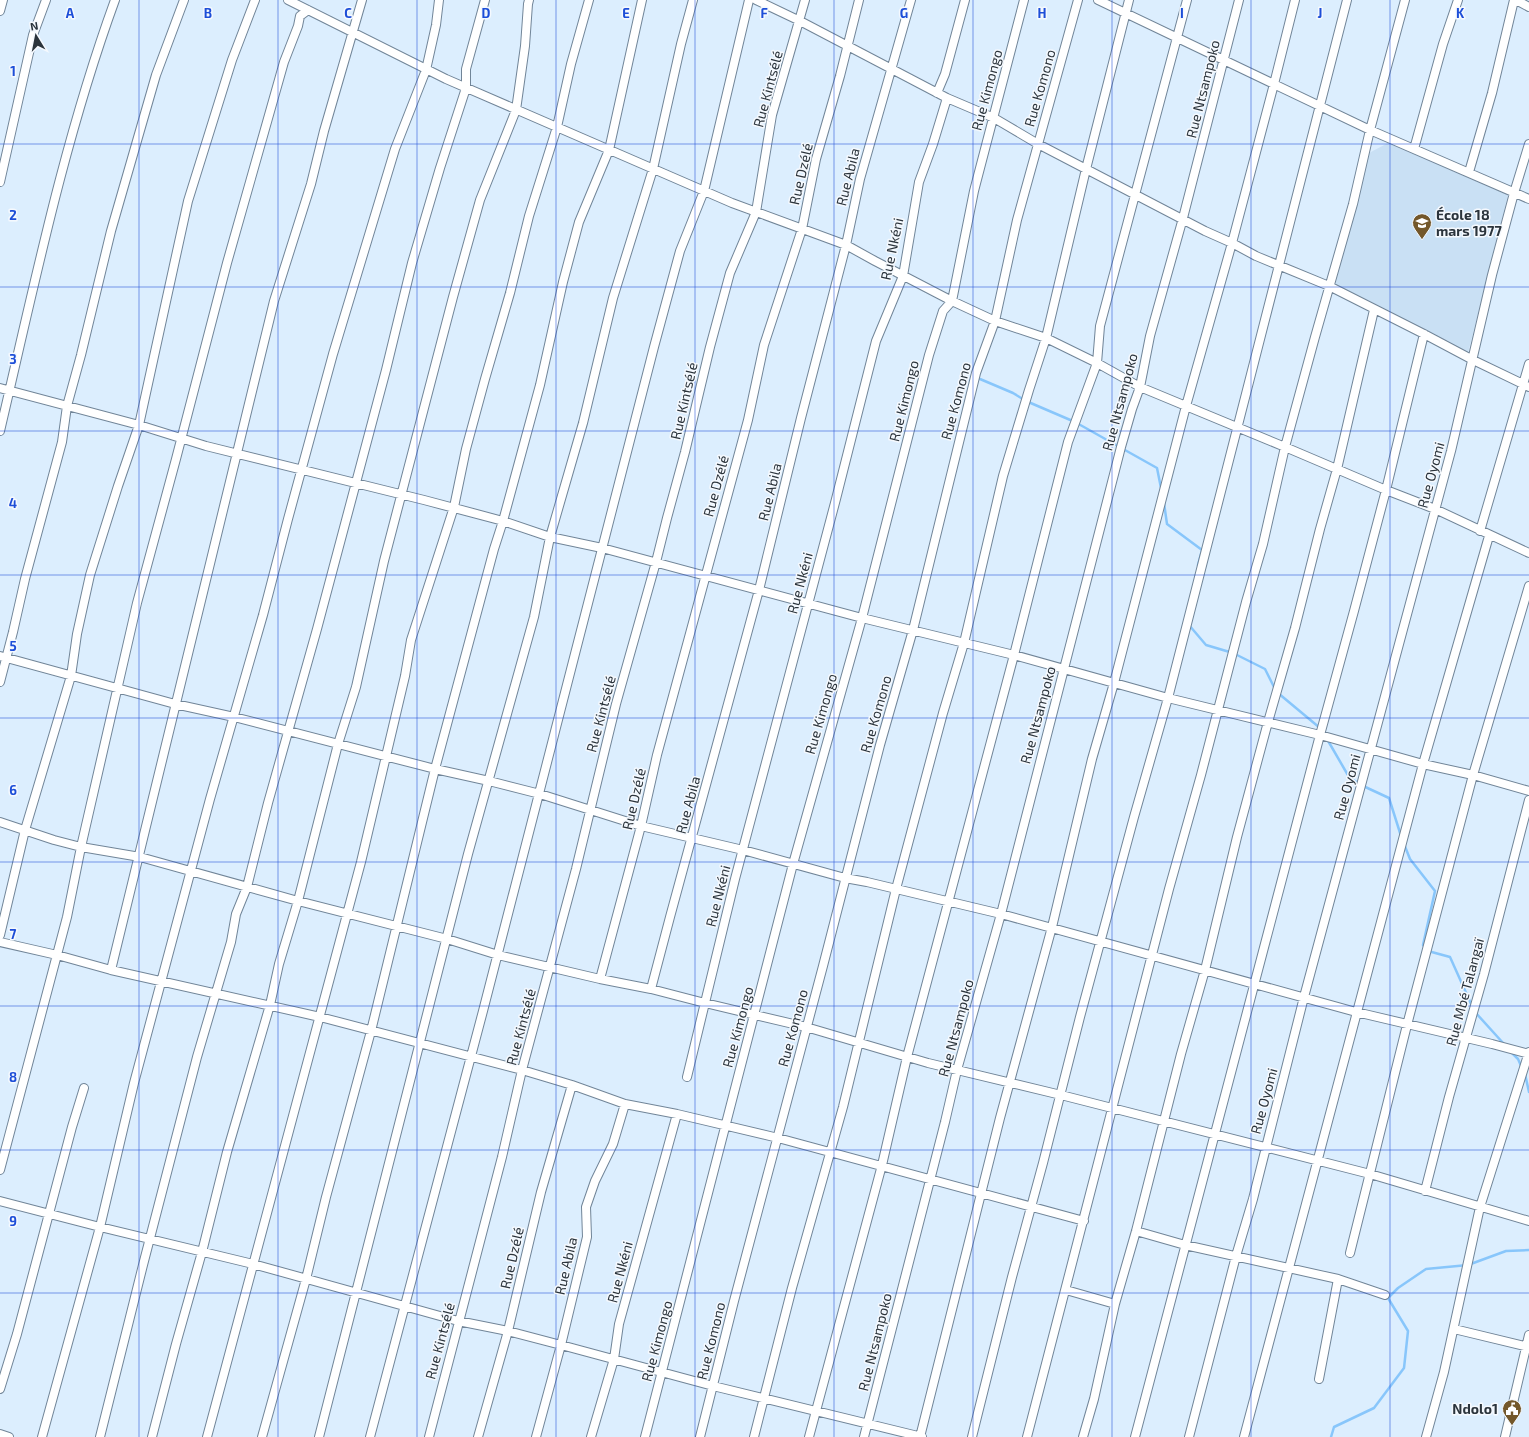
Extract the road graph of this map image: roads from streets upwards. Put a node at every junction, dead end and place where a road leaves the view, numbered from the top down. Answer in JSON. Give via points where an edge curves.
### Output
{"nodes":[{"id":1,"x":3,"y":0,"type":"edge"},
{"id":2,"x":46,"y":0,"type":"edge"},
{"id":3,"x":115,"y":0,"type":"edge"},
{"id":4,"x":184,"y":0,"type":"edge"},
{"id":5,"x":255,"y":0,"type":"edge"},
{"id":6,"x":288,"y":0,"type":"edge"},
{"id":7,"x":362,"y":0,"type":"edge"},
{"id":8,"x":439,"y":0,"type":"edge"},
{"id":9,"x":485,"y":0,"type":"edge"},
{"id":10,"x":530,"y":0,"type":"edge"},
{"id":11,"x":589,"y":0,"type":"edge"},
{"id":12,"x":642,"y":0,"type":"edge"},
{"id":13,"x":693,"y":0,"type":"edge"},
{"id":14,"x":749,"y":0,"type":"edge"},
{"id":15,"x":756,"y":0,"type":"edge"},
{"id":16,"x":805,"y":0,"type":"edge"},
{"id":17,"x":859,"y":0,"type":"edge"},
{"id":18,"x":912,"y":0,"type":"edge"},
{"id":19,"x":965,"y":0,"type":"edge"},
{"id":20,"x":1024,"y":0,"type":"edge"},
{"id":21,"x":1078,"y":0,"type":"edge"},
{"id":22,"x":1098,"y":0,"type":"edge"},
{"id":23,"x":1129,"y":0,"type":"edge"},
{"id":24,"x":1187,"y":0,"type":"edge"},
{"id":25,"x":1239,"y":0,"type":"edge"},
{"id":26,"x":1295,"y":0,"type":"edge"},
{"id":27,"x":1347,"y":0,"type":"edge"},
{"id":28,"x":1405,"y":0,"type":"edge"},
{"id":29,"x":1458,"y":0,"type":"edge"},
{"id":30,"x":1515,"y":0,"type":"edge"},
{"id":31,"x":1529,"y":7,"type":"edge"},
{"id":32,"x":308,"y":10,"type":"junction"},
{"id":33,"x":0,"y":11,"type":"edge"},
{"id":34,"x":1125,"y":14,"type":"junction"},
{"id":35,"x":800,"y":21,"type":"junction"},
{"id":36,"x":353,"y":32,"type":"junction"},
{"id":37,"x":1177,"y":38,"type":"junction"},
{"id":38,"x":847,"y":46,"type":"junction"},
{"id":39,"x":1224,"y":61,"type":"junction"},
{"id":40,"x":892,"y":69,"type":"junction"},
{"id":41,"x":426,"y":70,"type":"junction"},
{"id":42,"x":1274,"y":84,"type":"junction"},
{"id":43,"x":466,"y":88,"type":"junction"},
{"id":44,"x":937,"y":93,"type":"junction"},
{"id":45,"x":947,"y":98,"type":"junction"},
{"id":46,"x":1321,"y":106,"type":"junction"},
{"id":47,"x":516,"y":110,"type":"junction"},
{"id":48,"x":994,"y":118,"type":"junction"},
{"id":49,"x":557,"y":128,"type":"junction"},
{"id":50,"x":1370,"y":130,"type":"junction"},
{"id":51,"x":1038,"y":144,"type":"junction"},
{"id":52,"x":1529,"y":144,"type":"edge"},
{"id":53,"x":1414,"y":149,"type":"junction"},
{"id":54,"x":609,"y":150,"type":"junction"},
{"id":55,"x":653,"y":169,"type":"junction"},
{"id":56,"x":1086,"y":170,"type":"junction"},
{"id":57,"x":1469,"y":172,"type":"junction"},
{"id":58,"x":0,"y":182,"type":"edge"},
{"id":59,"x":704,"y":191,"type":"junction"},
{"id":60,"x":1514,"y":193,"type":"junction"},
{"id":61,"x":1134,"y":195,"type":"junction"},
{"id":62,"x":1529,"y":199,"type":"edge"},
{"id":63,"x":756,"y":212,"type":"junction"},
{"id":64,"x":1183,"y":218,"type":"junction"},
{"id":65,"x":802,"y":229,"type":"junction"},
{"id":66,"x":1232,"y":243,"type":"junction"},
{"id":67,"x":846,"y":245,"type":"junction"},
{"id":68,"x":1279,"y":266,"type":"junction"},
{"id":69,"x":903,"y":276,"type":"junction"},
{"id":70,"x":1329,"y":286,"type":"junction"},
{"id":71,"x":952,"y":301,"type":"junction"},
{"id":72,"x":1374,"y":310,"type":"junction"},
{"id":73,"x":996,"y":320,"type":"junction"},
{"id":74,"x":1424,"y":334,"type":"junction"},
{"id":75,"x":1046,"y":338,"type":"junction"},
{"id":76,"x":1473,"y":360,"type":"junction"},
{"id":77,"x":1097,"y":363,"type":"junction"},
{"id":78,"x":1529,"y":364,"type":"edge"},
{"id":79,"x":1526,"y":386,"type":"edge"},
{"id":80,"x":1140,"y":387,"type":"junction"},
{"id":81,"x":0,"y":388,"type":"edge"},
{"id":82,"x":10,"y":389,"type":"junction"},
{"id":83,"x":67,"y":406,"type":"junction"},
{"id":84,"x":1186,"y":406,"type":"junction"},
{"id":85,"x":139,"y":425,"type":"junction"},
{"id":86,"x":1237,"y":428,"type":"junction"},
{"id":87,"x":0,"y":431,"type":"edge"},
{"id":88,"x":181,"y":438,"type":"junction"},
{"id":89,"x":1286,"y":447,"type":"junction"},
{"id":90,"x":238,"y":454,"type":"junction"},
{"id":91,"x":1338,"y":469,"type":"junction"},
{"id":92,"x":302,"y":470,"type":"junction"},
{"id":93,"x":354,"y":482,"type":"junction"},
{"id":94,"x":1386,"y":490,"type":"junction"},
{"id":95,"x":402,"y":494,"type":"junction"},
{"id":96,"x":454,"y":507,"type":"junction"},
{"id":97,"x":1435,"y":509,"type":"junction"},
{"id":98,"x":503,"y":521,"type":"junction"},
{"id":99,"x":1480,"y":531,"type":"junction"},
{"id":100,"x":1489,"y":536,"type":"junction"},
{"id":101,"x":550,"y":537,"type":"junction"},
{"id":102,"x":602,"y":548,"type":"junction"},
{"id":103,"x":1529,"y":553,"type":"edge"},
{"id":104,"x":656,"y":562,"type":"junction"},
{"id":105,"x":705,"y":575,"type":"junction"},
{"id":106,"x":1529,"y":586,"type":"edge"},
{"id":107,"x":759,"y":590,"type":"junction"},
{"id":108,"x":808,"y":603,"type":"junction"},
{"id":109,"x":862,"y":618,"type":"junction"},
{"id":110,"x":913,"y":630,"type":"junction"},
{"id":111,"x":964,"y":642,"type":"junction"},
{"id":112,"x":1014,"y":655,"type":"junction"},
{"id":113,"x":3,"y":657,"type":"edge"},
{"id":114,"x":1064,"y":670,"type":"junction"},
{"id":115,"x":71,"y":676,"type":"junction"},
{"id":116,"x":0,"y":682,"type":"edge"},
{"id":117,"x":1114,"y":683,"type":"junction"},
{"id":118,"x":117,"y":688,"type":"junction"},
{"id":119,"x":1168,"y":698,"type":"junction"},
{"id":120,"x":175,"y":704,"type":"junction"},
{"id":121,"x":1217,"y":711,"type":"junction"},
{"id":122,"x":234,"y":717,"type":"junction"},
{"id":123,"x":1268,"y":722,"type":"junction"},
{"id":124,"x":289,"y":731,"type":"junction"},
{"id":125,"x":1320,"y":735,"type":"junction"},
{"id":126,"x":338,"y":744,"type":"junction"},
{"id":127,"x":1371,"y":749,"type":"junction"},
{"id":128,"x":386,"y":756,"type":"junction"},
{"id":129,"x":1422,"y":764,"type":"junction"},
{"id":130,"x":435,"y":769,"type":"junction"},
{"id":131,"x":1473,"y":775,"type":"junction"},
{"id":132,"x":489,"y":781,"type":"junction"},
{"id":133,"x":1529,"y":791,"type":"edge"},
{"id":134,"x":540,"y":794,"type":"junction"},
{"id":135,"x":1529,"y":800,"type":"edge"},
{"id":136,"x":590,"y":810,"type":"junction"},
{"id":137,"x":0,"y":822,"type":"edge"},
{"id":138,"x":641,"y":826,"type":"junction"},
{"id":139,"x":25,"y":830,"type":"junction"},
{"id":140,"x":692,"y":837,"type":"junction"},
{"id":141,"x":81,"y":847,"type":"junction"},
{"id":142,"x":743,"y":850,"type":"junction"},
{"id":143,"x":140,"y":857,"type":"junction"},
{"id":144,"x":793,"y":864,"type":"junction"},
{"id":145,"x":191,"y":872,"type":"junction"},
{"id":146,"x":845,"y":878,"type":"junction"},
{"id":147,"x":246,"y":886,"type":"junction"},
{"id":148,"x":896,"y":889,"type":"junction"},
{"id":149,"x":298,"y":901,"type":"junction"},
{"id":150,"x":948,"y":901,"type":"junction"},
{"id":151,"x":347,"y":914,"type":"junction"},
{"id":152,"x":1001,"y":914,"type":"junction"},
{"id":153,"x":396,"y":925,"type":"junction"},
{"id":154,"x":1052,"y":927,"type":"junction"},
{"id":155,"x":0,"y":935,"type":"edge"},
{"id":156,"x":447,"y":939,"type":"junction"},
{"id":157,"x":0,"y":942,"type":"edge"},
{"id":158,"x":1101,"y":942,"type":"junction"},
{"id":159,"x":57,"y":955,"type":"junction"},
{"id":160,"x":498,"y":955,"type":"junction"},
{"id":161,"x":1153,"y":956,"type":"junction"},
{"id":162,"x":550,"y":967,"type":"junction"},
{"id":163,"x":112,"y":970,"type":"junction"},
{"id":164,"x":1205,"y":970,"type":"junction"},
{"id":165,"x":600,"y":979,"type":"junction"},
{"id":166,"x":161,"y":980,"type":"junction"},
{"id":167,"x":1254,"y":983,"type":"junction"},
{"id":168,"x":652,"y":989,"type":"junction"},
{"id":169,"x":215,"y":993,"type":"junction"},
{"id":170,"x":1304,"y":997,"type":"junction"},
{"id":171,"x":705,"y":1003,"type":"junction"},
{"id":172,"x":270,"y":1005,"type":"junction"},
{"id":173,"x":1356,"y":1012,"type":"junction"},
{"id":174,"x":755,"y":1015,"type":"junction"},
{"id":175,"x":320,"y":1017,"type":"junction"},
{"id":176,"x":1407,"y":1025,"type":"junction"},
{"id":177,"x":806,"y":1027,"type":"junction"},
{"id":178,"x":371,"y":1031,"type":"junction"},
{"id":179,"x":1466,"y":1039,"type":"junction"},
{"id":180,"x":859,"y":1042,"type":"junction"},
{"id":181,"x":420,"y":1044,"type":"junction"},
{"id":182,"x":1529,"y":1053,"type":"edge"},
{"id":183,"x":472,"y":1057,"type":"junction"},
{"id":184,"x":907,"y":1057,"type":"junction"},
{"id":185,"x":522,"y":1070,"type":"junction"},
{"id":186,"x":957,"y":1070,"type":"junction"},
{"id":187,"x":687,"y":1078,"type":"dead end"},
{"id":188,"x":1010,"y":1082,"type":"junction"},
{"id":189,"x":572,"y":1085,"type":"junction"},
{"id":190,"x":84,"y":1088,"type":"dead end"},
{"id":191,"x":1061,"y":1095,"type":"junction"},
{"id":192,"x":626,"y":1104,"type":"junction"},
{"id":193,"x":1113,"y":1108,"type":"junction"},
{"id":194,"x":677,"y":1114,"type":"junction"},
{"id":195,"x":1164,"y":1121,"type":"junction"},
{"id":196,"x":726,"y":1126,"type":"junction"},
{"id":197,"x":1215,"y":1135,"type":"junction"},
{"id":198,"x":778,"y":1138,"type":"junction"},
{"id":199,"x":1266,"y":1147,"type":"junction"},
{"id":200,"x":830,"y":1152,"type":"junction"},
{"id":201,"x":1317,"y":1161,"type":"junction"},
{"id":202,"x":882,"y":1165,"type":"junction"},
{"id":203,"x":0,"y":1170,"type":"edge"},
{"id":204,"x":1370,"y":1174,"type":"junction"},
{"id":205,"x":930,"y":1179,"type":"junction"},
{"id":206,"x":1425,"y":1191,"type":"junction"},
{"id":207,"x":981,"y":1193,"type":"junction"},
{"id":208,"x":0,"y":1201,"type":"edge"},
{"id":209,"x":1031,"y":1206,"type":"junction"},
{"id":210,"x":1480,"y":1207,"type":"junction"},
{"id":211,"x":49,"y":1214,"type":"junction"},
{"id":212,"x":1084,"y":1221,"type":"junction"},
{"id":213,"x":1529,"y":1222,"type":"edge"},
{"id":214,"x":100,"y":1227,"type":"junction"},
{"id":215,"x":1136,"y":1231,"type":"junction"},
{"id":216,"x":150,"y":1239,"type":"junction"},
{"id":217,"x":1185,"y":1245,"type":"junction"},
{"id":218,"x":202,"y":1252,"type":"junction"},
{"id":219,"x":1350,"y":1253,"type":"dead end"},
{"id":220,"x":1236,"y":1256,"type":"junction"},
{"id":221,"x":253,"y":1264,"type":"junction"},
{"id":222,"x":1289,"y":1269,"type":"junction"},
{"id":223,"x":306,"y":1279,"type":"junction"},
{"id":224,"x":1338,"y":1279,"type":"junction"},
{"id":225,"x":1066,"y":1290,"type":"junction"},
{"id":226,"x":357,"y":1294,"type":"junction"},
{"id":227,"x":1385,"y":1295,"type":"dead end"},
{"id":228,"x":1115,"y":1304,"type":"junction"},
{"id":229,"x":404,"y":1308,"type":"junction"},
{"id":230,"x":458,"y":1322,"type":"junction"},
{"id":231,"x":1454,"y":1329,"type":"junction"},
{"id":232,"x":508,"y":1331,"type":"junction"},
{"id":233,"x":1529,"y":1334,"type":"edge"},
{"id":234,"x":561,"y":1344,"type":"junction"},
{"id":235,"x":1528,"y":1347,"type":"edge"},
{"id":236,"x":614,"y":1359,"type":"junction"},
{"id":237,"x":663,"y":1372,"type":"junction"},
{"id":238,"x":1319,"y":1378,"type":"dead end"},
{"id":239,"x":713,"y":1386,"type":"junction"},
{"id":240,"x":0,"y":1389,"type":"edge"},
{"id":241,"x":764,"y":1398,"type":"junction"},
{"id":242,"x":816,"y":1411,"type":"junction"},
{"id":243,"x":867,"y":1424,"type":"junction"},
{"id":244,"x":0,"y":1434,"type":"edge"},
{"id":245,"x":9,"y":1437,"type":"edge"},
{"id":246,"x":42,"y":1437,"type":"edge"},
{"id":247,"x":100,"y":1437,"type":"edge"},
{"id":248,"x":152,"y":1437,"type":"edge"},
{"id":249,"x":207,"y":1437,"type":"edge"},
{"id":250,"x":262,"y":1437,"type":"edge"},
{"id":251,"x":320,"y":1437,"type":"edge"},
{"id":252,"x":370,"y":1437,"type":"edge"},
{"id":253,"x":429,"y":1437,"type":"edge"},
{"id":254,"x":478,"y":1437,"type":"edge"},
{"id":255,"x":536,"y":1437,"type":"edge"},
{"id":256,"x":591,"y":1437,"type":"edge"},
{"id":257,"x":645,"y":1437,"type":"edge"},
{"id":258,"x":700,"y":1437,"type":"edge"},
{"id":259,"x":754,"y":1437,"type":"edge"},
{"id":260,"x":809,"y":1437,"type":"edge"},
{"id":261,"x":864,"y":1437,"type":"edge"},
{"id":262,"x":921,"y":1437,"type":"edge"},
{"id":263,"x":972,"y":1437,"type":"edge"},
{"id":264,"x":1027,"y":1437,"type":"edge"},
{"id":265,"x":1083,"y":1437,"type":"edge"},
{"id":266,"x":1135,"y":1437,"type":"edge"},
{"id":267,"x":1189,"y":1437,"type":"edge"},
{"id":268,"x":1244,"y":1437,"type":"edge"},
{"id":269,"x":1426,"y":1437,"type":"edge"},
{"id":270,"x":1505,"y":1437,"type":"edge"}],
"edges":[{"from":1,"to":33,"type":"street"},
{"from":2,"to":58,"type":"street","via":[[32,35]]},
{"from":3,"to":82,"type":"street","via":[[85,87],[50,214]]},
{"from":4,"to":83,"type":"street","via":[[156,75],[111,231]]},
{"from":5,"to":85,"type":"street","via":[[232,60],[188,201]]},
{"from":6,"to":32,"type":"street"},
{"from":7,"to":36,"type":"street"},
{"from":8,"to":41,"type":"street"},
{"from":9,"to":43,"type":"street","via":[[466,69]]},
{"from":10,"to":47,"type":"street"},
{"from":11,"to":49,"type":"street"},
{"from":12,"to":54,"type":"street"},
{"from":13,"to":55,"type":"street"},
{"from":14,"to":59,"type":"street"},
{"from":15,"to":35,"type":"street"},
{"from":16,"to":35,"type":"street","name":"Rue Kintsélé"},
{"from":17,"to":38,"type":"street","name":"Rue Dzélé"},
{"from":18,"to":40,"type":"street","name":"Rue Abila"},
{"from":19,"to":44,"type":"street","via":[[945,74]]},
{"from":20,"to":48,"type":"street","name":"Rue Kimongo"},
{"from":21,"to":51,"type":"street","name":"Rue Komono"},
{"from":22,"to":34,"type":"street"},
{"from":23,"to":34,"type":"street"},
{"from":24,"to":37,"type":"street"},
{"from":25,"to":39,"type":"street","name":"Rue Ntsampoko"},
{"from":26,"to":42,"type":"street"},
{"from":27,"to":46,"type":"street"},
{"from":28,"to":50,"type":"street"},
{"from":29,"to":53,"type":"street"},
{"from":30,"to":31,"type":"street"},
{"from":30,"to":57,"type":"street"},
{"from":32,"to":36,"type":"street"},
{"from":32,"to":88,"type":"street","via":[[300,16],[284,62]]},
{"from":34,"to":37,"type":"street"},
{"from":34,"to":56,"type":"street"},
{"from":35,"to":38,"type":"street"},
{"from":35,"to":63,"type":"street","name":"Rue Kintsélé","via":[[772,115]]},
{"from":36,"to":41,"type":"street"},
{"from":36,"to":90,"type":"street","via":[[311,184],[274,301]]},
{"from":37,"to":39,"type":"street"},
{"from":37,"to":61,"type":"street"},
{"from":38,"to":40,"type":"street"},
{"from":38,"to":65,"type":"street","name":"Rue Dzélé","via":[[816,160]]},
{"from":39,"to":42,"type":"street"},
{"from":39,"to":64,"type":"street","name":"Rue Ntsampoko"},
{"from":40,"to":44,"type":"street"},
{"from":40,"to":67,"type":"street","name":"Rue Abila","via":[[860,179]]},
{"from":41,"to":43,"type":"street"},
{"from":41,"to":92,"type":"street","via":[[394,149],[333,354]]},
{"from":42,"to":46,"type":"street"},
{"from":42,"to":66,"type":"street"},
{"from":43,"to":47,"type":"street"},
{"from":43,"to":93,"type":"street","via":[[412,263],[386,370]]},
{"from":44,"to":45,"type":"street"},
{"from":45,"to":48,"type":"street"},
{"from":45,"to":69,"type":"street","name":"Rue Nkéni","via":[[919,182]]},
{"from":46,"to":50,"type":"street"},
{"from":46,"to":68,"type":"street"},
{"from":47,"to":49,"type":"street"},
{"from":47,"to":95,"type":"street","via":[[480,200]]},
{"from":48,"to":51,"type":"street"},
{"from":48,"to":71,"type":"street","name":"Rue Kimongo","via":[[974,191]]},
{"from":49,"to":54,"type":"street"},
{"from":49,"to":96,"type":"street","via":[[529,216],[466,449]]},
{"from":50,"to":53,"type":"street"},
{"from":50,"to":70,"type":"street","via":[[1353,204]]},
{"from":51,"to":56,"type":"street"},
{"from":51,"to":73,"type":"street","name":"Rue Komono","via":[[1017,220]]},
{"from":52,"to":60,"type":"street","name":"Rue Oyomi"},
{"from":53,"to":57,"type":"street"},
{"from":54,"to":55,"type":"street"},
{"from":54,"to":98,"type":"street","via":[[579,222],[540,385]]},
{"from":55,"to":59,"type":"street"},
{"from":55,"to":101,"type":"street","via":[[612,298],[583,423]]},
{"from":56,"to":61,"type":"street"},
{"from":56,"to":75,"type":"street"},
{"from":57,"to":60,"type":"street"},
{"from":59,"to":63,"type":"street"},
{"from":59,"to":102,"type":"street","via":[[680,251]]},
{"from":60,"to":62,"type":"street"},
{"from":60,"to":76,"type":"street","name":"Rue Oyomi"},
{"from":61,"to":64,"type":"street"},
{"from":61,"to":77,"type":"street","via":[[1100,326]]},
{"from":63,"to":65,"type":"street"},
{"from":63,"to":104,"type":"street","name":"Rue Kintsélé","via":[[730,273]]},
{"from":64,"to":66,"type":"street"},
{"from":64,"to":80,"type":"street","name":"Rue Ntsampoko","via":[[1150,336]]},
{"from":65,"to":67,"type":"street"},
{"from":65,"to":105,"type":"street","name":"Rue Dzélé","via":[[764,345],[748,420]]},
{"from":66,"to":68,"type":"street"},
{"from":66,"to":84,"type":"street"},
{"from":67,"to":69,"type":"street"},
{"from":67,"to":107,"type":"street","name":"Rue Abila"},
{"from":68,"to":70,"type":"street"},
{"from":68,"to":86,"type":"street"},
{"from":69,"to":71,"type":"street"},
{"from":69,"to":108,"type":"street","name":"Rue Nkéni","via":[[876,341]]},
{"from":70,"to":72,"type":"street"},
{"from":70,"to":89,"type":"street"},
{"from":71,"to":73,"type":"street"},
{"from":71,"to":109,"type":"street","name":"Rue Kimongo","via":[[943,311],[929,355]]},
{"from":72,"to":74,"type":"street"},
{"from":72,"to":91,"type":"street"},
{"from":73,"to":75,"type":"street"},
{"from":73,"to":110,"type":"street","name":"Rue Komono","via":[[976,373]]},
{"from":74,"to":76,"type":"street"},
{"from":74,"to":94,"type":"street"},
{"from":75,"to":77,"type":"street"},
{"from":75,"to":111,"type":"street","via":[[1003,476]]},
{"from":76,"to":79,"type":"street"},
{"from":76,"to":97,"type":"street","name":"Rue Oyomi"},
{"from":77,"to":80,"type":"street"},
{"from":77,"to":112,"type":"street","via":[[1068,442]]},
{"from":78,"to":79,"type":"street"},
{"from":79,"to":99,"type":"street"},
{"from":80,"to":84,"type":"street"},
{"from":80,"to":114,"type":"street","name":"Rue Ntsampoko","via":[[1121,447]]},
{"from":81,"to":82,"type":"street"},
{"from":82,"to":83,"type":"street"},
{"from":82,"to":87,"type":"street"},
{"from":83,"to":85,"type":"street"},
{"from":83,"to":113,"type":"street","via":[[62,442]]},
{"from":84,"to":86,"type":"street"},
{"from":84,"to":117,"type":"street"},
{"from":85,"to":88,"type":"street"},
{"from":85,"to":115,"type":"street","via":[[90,575]]},
{"from":86,"to":89,"type":"street"},
{"from":86,"to":119,"type":"street"},
{"from":88,"to":90,"type":"street"},
{"from":88,"to":118,"type":"street"},
{"from":89,"to":91,"type":"street"},
{"from":89,"to":121,"type":"street","via":[[1263,544]]},
{"from":90,"to":92,"type":"street"},
{"from":90,"to":120,"type":"street"},
{"from":91,"to":94,"type":"street"},
{"from":91,"to":123,"type":"street"},
{"from":92,"to":93,"type":"street"},
{"from":92,"to":122,"type":"street"},
{"from":93,"to":95,"type":"street"},
{"from":93,"to":124,"type":"street"},
{"from":94,"to":97,"type":"street"},
{"from":94,"to":125,"type":"street"},
{"from":95,"to":96,"type":"street"},
{"from":95,"to":126,"type":"street","via":[[384,561],[356,688]]},
{"from":96,"to":98,"type":"street"},
{"from":96,"to":128,"type":"street","via":[[411,640]]},
{"from":97,"to":99,"type":"street"},
{"from":97,"to":127,"type":"street","name":"Rue Oyomi"},
{"from":98,"to":101,"type":"street"},
{"from":98,"to":130,"type":"street"},
{"from":99,"to":100,"type":"street"},
{"from":100,"to":103,"type":"street"},
{"from":100,"to":129,"type":"street"},
{"from":101,"to":102,"type":"street"},
{"from":101,"to":132,"type":"street","via":[[534,617]]},
{"from":102,"to":104,"type":"street"},
{"from":102,"to":134,"type":"street"},
{"from":104,"to":105,"type":"street"},
{"from":104,"to":136,"type":"street","name":"Rue Kintsélé","via":[[616,704]]},
{"from":105,"to":107,"type":"street"},
{"from":105,"to":138,"type":"street","name":"Rue Dzélé"},
{"from":106,"to":131,"type":"street"},
{"from":107,"to":108,"type":"street"},
{"from":107,"to":140,"type":"street","name":"Rue Abila"},
{"from":108,"to":109,"type":"street"},
{"from":108,"to":142,"type":"street","name":"Rue Nkéni"},
{"from":109,"to":110,"type":"street"},
{"from":109,"to":144,"type":"street","name":"Rue Kimongo"},
{"from":110,"to":111,"type":"street"},
{"from":110,"to":146,"type":"street","name":"Rue Komono"},
{"from":111,"to":112,"type":"street"},
{"from":111,"to":148,"type":"street"},
{"from":112,"to":114,"type":"street"},
{"from":112,"to":150,"type":"street"},
{"from":113,"to":115,"type":"street"},
{"from":113,"to":116,"type":"street"},
{"from":114,"to":117,"type":"street"},
{"from":114,"to":152,"type":"street","name":"Rue Ntsampoko"},
{"from":115,"to":118,"type":"street"},
{"from":115,"to":139,"type":"street"},
{"from":117,"to":119,"type":"street"},
{"from":117,"to":154,"type":"street","via":[[1092,759]]},
{"from":118,"to":120,"type":"street"},
{"from":118,"to":141,"type":"street"},
{"from":119,"to":121,"type":"street"},
{"from":119,"to":158,"type":"street"},
{"from":120,"to":122,"type":"street"},
{"from":120,"to":143,"type":"street"},
{"from":121,"to":123,"type":"street"},
{"from":121,"to":161,"type":"street"},
{"from":122,"to":124,"type":"street"},
{"from":122,"to":145,"type":"street"},
{"from":123,"to":125,"type":"street"},
{"from":123,"to":164,"type":"street"},
{"from":124,"to":126,"type":"street"},
{"from":124,"to":147,"type":"street"},
{"from":125,"to":127,"type":"street"},
{"from":125,"to":167,"type":"street"},
{"from":126,"to":128,"type":"street"},
{"from":126,"to":149,"type":"street"},
{"from":127,"to":129,"type":"street"},
{"from":127,"to":170,"type":"street","name":"Rue Oyomi"},
{"from":128,"to":130,"type":"street"},
{"from":128,"to":151,"type":"street"},
{"from":129,"to":131,"type":"street"},
{"from":129,"to":173,"type":"street"},
{"from":130,"to":132,"type":"street"},
{"from":130,"to":153,"type":"street"},
{"from":131,"to":133,"type":"street"},
{"from":131,"to":176,"type":"street"},
{"from":132,"to":134,"type":"street"},
{"from":132,"to":156,"type":"street"},
{"from":134,"to":136,"type":"street"},
{"from":134,"to":160,"type":"street"},
{"from":135,"to":179,"type":"street","name":"Rue Mbé Talangaï"},
{"from":136,"to":138,"type":"street"},
{"from":136,"to":162,"type":"street","name":"Rue Kintsélé"},
{"from":137,"to":139,"type":"street"},
{"from":138,"to":140,"type":"street"},
{"from":138,"to":165,"type":"street","name":"Rue Dzélé"},
{"from":139,"to":141,"type":"street"},
{"from":139,"to":155,"type":"street"},
{"from":140,"to":142,"type":"street"},
{"from":140,"to":168,"type":"street","name":"Rue Abila"},
{"from":141,"to":143,"type":"street"},
{"from":141,"to":159,"type":"street","via":[[69,911]]},
{"from":142,"to":144,"type":"street"},
{"from":142,"to":171,"type":"street","name":"Rue Nkéni"},
{"from":143,"to":145,"type":"street"},
{"from":143,"to":163,"type":"street"},
{"from":144,"to":146,"type":"street"},
{"from":144,"to":174,"type":"street","name":"Rue Kimongo"},
{"from":145,"to":147,"type":"street"},
{"from":145,"to":166,"type":"street"},
{"from":146,"to":148,"type":"street"},
{"from":146,"to":177,"type":"street","name":"Rue Komono"},
{"from":147,"to":149,"type":"street"},
{"from":147,"to":169,"type":"street"},
{"from":148,"to":150,"type":"street"},
{"from":148,"to":180,"type":"street"},
{"from":149,"to":151,"type":"street"},
{"from":149,"to":172,"type":"street"},
{"from":150,"to":152,"type":"street"},
{"from":150,"to":184,"type":"street"},
{"from":151,"to":153,"type":"street"},
{"from":151,"to":175,"type":"street"},
{"from":152,"to":154,"type":"street"},
{"from":152,"to":186,"type":"street","name":"Rue Ntsampoko"},
{"from":153,"to":156,"type":"street"},
{"from":153,"to":178,"type":"street"},
{"from":154,"to":158,"type":"street"},
{"from":154,"to":188,"type":"street"},
{"from":156,"to":160,"type":"street"},
{"from":156,"to":181,"type":"street"},
{"from":157,"to":159,"type":"street"},
{"from":158,"to":161,"type":"street"},
{"from":158,"to":191,"type":"street"},
{"from":159,"to":163,"type":"street"},
{"from":159,"to":203,"type":"street"},
{"from":160,"to":162,"type":"street"},
{"from":160,"to":183,"type":"street"},
{"from":161,"to":164,"type":"street"},
{"from":161,"to":193,"type":"street"},
{"from":162,"to":165,"type":"street"},
{"from":162,"to":185,"type":"street","name":"Rue Kintsélé"},
{"from":163,"to":166,"type":"street"},
{"from":164,"to":167,"type":"street"},
{"from":164,"to":195,"type":"street"},
{"from":165,"to":168,"type":"street"},
{"from":166,"to":169,"type":"street"},
{"from":166,"to":214,"type":"street"},
{"from":167,"to":170,"type":"street"},
{"from":167,"to":197,"type":"street"},
{"from":168,"to":171,"type":"street"},
{"from":169,"to":172,"type":"street"},
{"from":169,"to":216,"type":"street"},
{"from":170,"to":173,"type":"street"},
{"from":170,"to":199,"type":"street","name":"Rue Oyomi"},
{"from":171,"to":174,"type":"street"},
{"from":171,"to":187,"type":"street","name":"Rue Nkéni"},
{"from":172,"to":175,"type":"street"},
{"from":172,"to":218,"type":"street","via":[[227,1152]]},
{"from":173,"to":176,"type":"street"},
{"from":173,"to":201,"type":"street"},
{"from":174,"to":177,"type":"street"},
{"from":174,"to":196,"type":"street","name":"Rue Kimongo"},
{"from":175,"to":178,"type":"street"},
{"from":175,"to":221,"type":"street"},
{"from":176,"to":179,"type":"street"},
{"from":176,"to":204,"type":"street"},
{"from":177,"to":180,"type":"street"},
{"from":177,"to":198,"type":"street","name":"Rue Komono"},
{"from":178,"to":181,"type":"street"},
{"from":178,"to":223,"type":"street"},
{"from":179,"to":182,"type":"street"},
{"from":179,"to":206,"type":"street","name":"Rue Mbé Talangaï"},
{"from":180,"to":184,"type":"street"},
{"from":180,"to":200,"type":"street"},
{"from":181,"to":183,"type":"street"},
{"from":181,"to":226,"type":"street"},
{"from":182,"to":210,"type":"street"},
{"from":183,"to":185,"type":"street"},
{"from":183,"to":229,"type":"street"},
{"from":184,"to":186,"type":"street"},
{"from":184,"to":202,"type":"street"},
{"from":185,"to":189,"type":"street"},
{"from":185,"to":230,"type":"street","name":"Rue Kintsélé","via":[[502,1157]]},
{"from":186,"to":188,"type":"street"},
{"from":186,"to":205,"type":"street","name":"Rue Ntsampoko"},
{"from":188,"to":191,"type":"street"},
{"from":188,"to":207,"type":"street"},
{"from":189,"to":192,"type":"street"},
{"from":189,"to":232,"type":"street","name":"Rue Dzélé","via":[[541,1192]]},
{"from":190,"to":211,"type":"street"},
{"from":191,"to":193,"type":"street"},
{"from":191,"to":209,"type":"street"},
{"from":192,"to":194,"type":"street"},
{"from":192,"to":234,"type":"street","name":"Rue Abila","via":[[613,1144],[586,1207],[587,1237]]},
{"from":193,"to":195,"type":"street"},
{"from":193,"to":212,"type":"street"},
{"from":194,"to":196,"type":"street"},
{"from":194,"to":236,"type":"street","name":"Rue Nkéni","via":[[619,1324]]},
{"from":195,"to":197,"type":"street"},
{"from":195,"to":215,"type":"street"},
{"from":196,"to":198,"type":"street"},
{"from":196,"to":237,"type":"street","name":"Rue Kimongo"},
{"from":197,"to":199,"type":"street"},
{"from":197,"to":217,"type":"street"},
{"from":198,"to":200,"type":"street"},
{"from":198,"to":239,"type":"street","name":"Rue Komono"},
{"from":199,"to":201,"type":"street"},
{"from":199,"to":220,"type":"street","name":"Rue Oyomi"},
{"from":200,"to":202,"type":"street"},
{"from":200,"to":241,"type":"street"},
{"from":201,"to":204,"type":"street"},
{"from":201,"to":222,"type":"street"},
{"from":202,"to":205,"type":"street"},
{"from":202,"to":242,"type":"street"},
{"from":204,"to":206,"type":"street"},
{"from":204,"to":219,"type":"street"},
{"from":205,"to":207,"type":"street"},
{"from":205,"to":243,"type":"street","name":"Rue Ntsampoko"},
{"from":206,"to":210,"type":"street"},
{"from":207,"to":209,"type":"street"},
{"from":207,"to":262,"type":"street"},
{"from":208,"to":211,"type":"street"},
{"from":209,"to":212,"type":"street"},
{"from":209,"to":263,"type":"street"},
{"from":210,"to":213,"type":"street"},
{"from":210,"to":231,"type":"street"},
{"from":211,"to":214,"type":"street"},
{"from":211,"to":240,"type":"street"},
{"from":212,"to":225,"type":"street"},
{"from":214,"to":216,"type":"street"},
{"from":214,"to":246,"type":"street"},
{"from":215,"to":217,"type":"street"},
{"from":215,"to":228,"type":"street"},
{"from":216,"to":218,"type":"street"},
{"from":216,"to":247,"type":"street"},
{"from":217,"to":220,"type":"street"},
{"from":217,"to":266,"type":"street"},
{"from":218,"to":221,"type":"street"},
{"from":218,"to":248,"type":"street"},
{"from":220,"to":222,"type":"street"},
{"from":220,"to":267,"type":"street","name":"Rue Oyomi"},
{"from":221,"to":223,"type":"street"},
{"from":221,"to":249,"type":"street"},
{"from":222,"to":224,"type":"street"},
{"from":222,"to":268,"type":"street"},
{"from":223,"to":226,"type":"street"},
{"from":223,"to":250,"type":"street"},
{"from":224,"to":227,"type":"street"},
{"from":224,"to":238,"type":"street"},
{"from":225,"to":228,"type":"street"},
{"from":225,"to":264,"type":"street"},
{"from":226,"to":229,"type":"street"},
{"from":226,"to":251,"type":"street"},
{"from":228,"to":265,"type":"street"},
{"from":229,"to":230,"type":"street"},
{"from":229,"to":252,"type":"street"},
{"from":230,"to":232,"type":"street"},
{"from":230,"to":253,"type":"street","name":"Rue Kintsélé"},
{"from":231,"to":235,"type":"street"},
{"from":231,"to":269,"type":"street"},
{"from":232,"to":234,"type":"street"},
{"from":232,"to":254,"type":"street","name":"Rue Dzélé"},
{"from":233,"to":235,"type":"street"},
{"from":234,"to":236,"type":"street"},
{"from":234,"to":255,"type":"street","name":"Rue Abila"},
{"from":235,"to":270,"type":"street"},
{"from":236,"to":237,"type":"street"},
{"from":236,"to":256,"type":"street","name":"Rue Nkéni"},
{"from":237,"to":239,"type":"street"},
{"from":237,"to":257,"type":"street","name":"Rue Kimongo"},
{"from":239,"to":241,"type":"street"},
{"from":239,"to":258,"type":"street","name":"Rue Komono"},
{"from":241,"to":242,"type":"street"},
{"from":241,"to":259,"type":"street"},
{"from":242,"to":243,"type":"street"},
{"from":242,"to":260,"type":"street"},
{"from":243,"to":261,"type":"street","name":"Rue Ntsampoko"},
{"from":243,"to":262,"type":"street"},
{"from":244,"to":245,"type":"street"}]}
